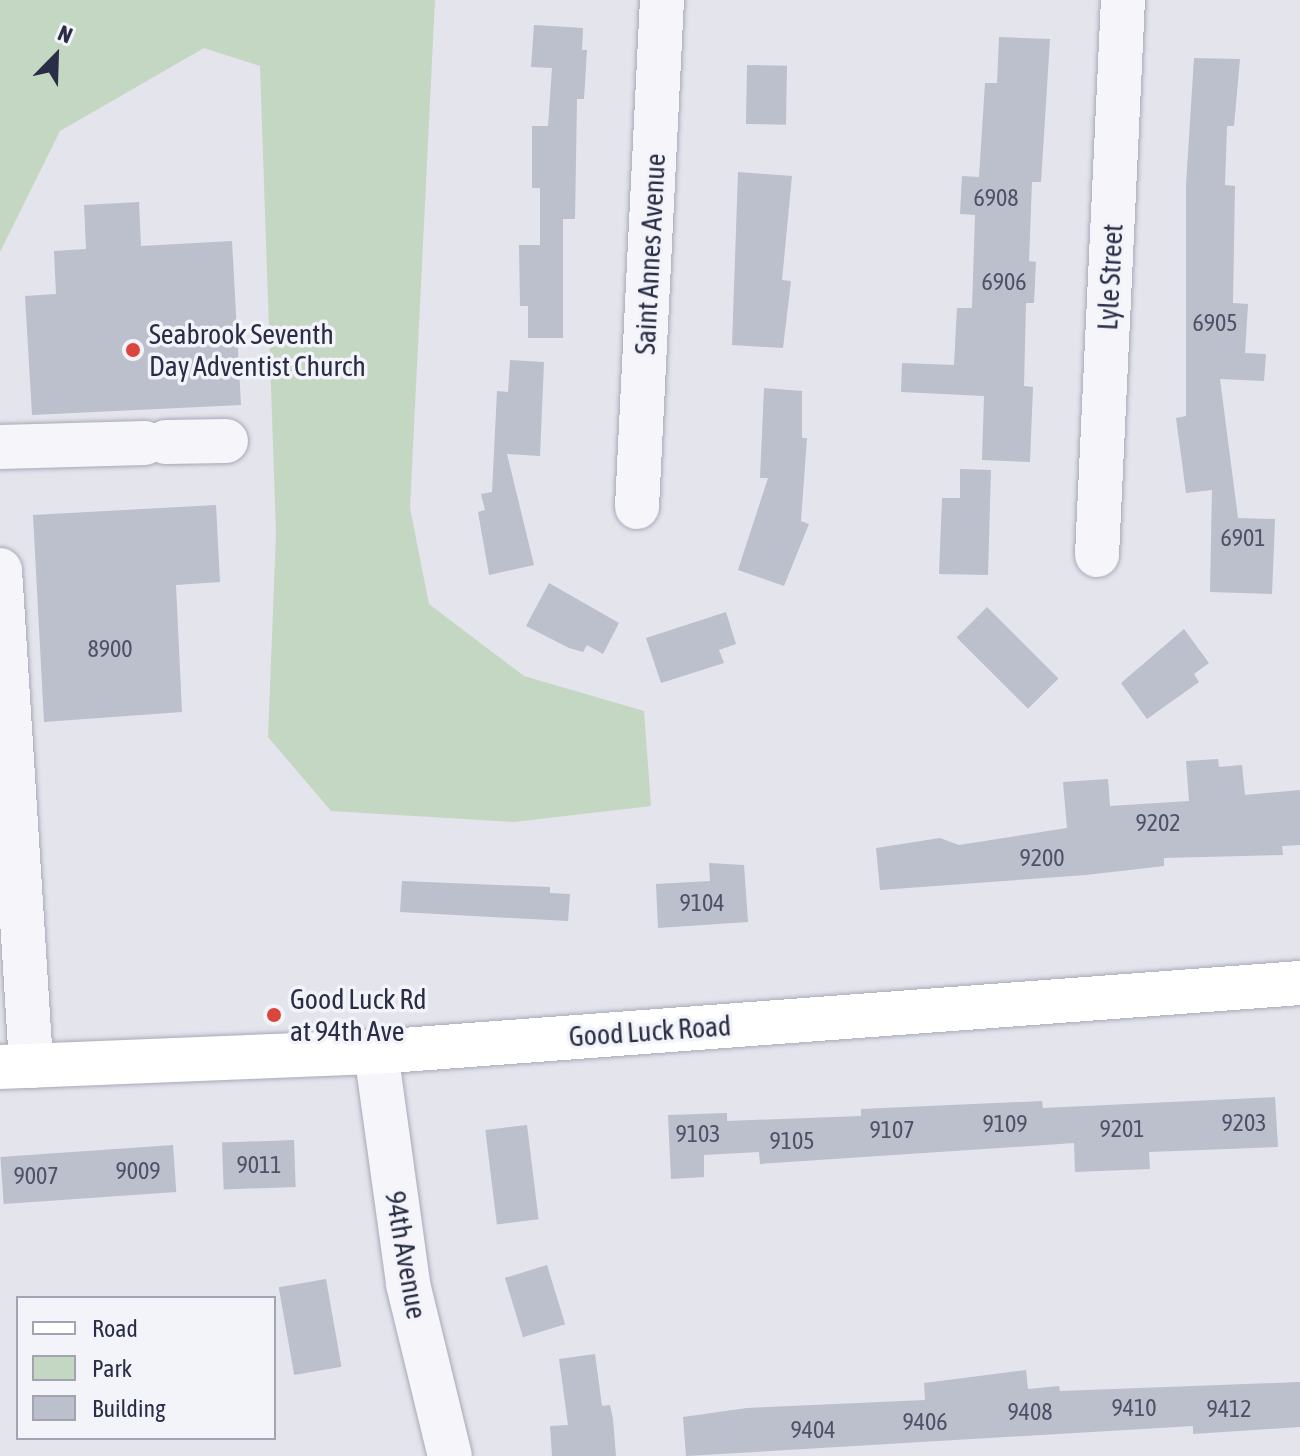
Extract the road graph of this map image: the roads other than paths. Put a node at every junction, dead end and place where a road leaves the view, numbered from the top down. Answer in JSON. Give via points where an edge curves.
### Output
{"nodes":[{"id":1,"x":662,"y":0,"type":"edge"},
{"id":2,"x":1123,"y":0,"type":"edge"},
{"id":3,"x":226,"y":441,"type":"dead end"},
{"id":4,"x":0,"y":447,"type":"edge"},
{"id":5,"x":637,"y":507,"type":"dead end"},
{"id":6,"x":1097,"y":555,"type":"dead end"},
{"id":7,"x":0,"y":570,"type":"edge"},
{"id":8,"x":1300,"y":983,"type":"edge"},
{"id":9,"x":376,"y":1052,"type":"junction"},
{"id":10,"x":16,"y":1066,"type":"edge"},
{"id":11,"x":450,"y":1456,"type":"edge"}],
"edges":[{"from":1,"to":5,"type":"street","name":"Saint Annes Avenue"},
{"from":2,"to":6,"type":"street","name":"Lyle Street"},
{"from":3,"to":4,"type":"street"},
{"from":7,"to":10,"type":"street"},
{"from":8,"to":9,"type":"main road","name":"Good Luck Road"},
{"from":9,"to":10,"type":"main road","name":"Good Luck Road"},
{"from":9,"to":11,"type":"street","name":"94th Avenue","via":[[408,1284]]}]}
